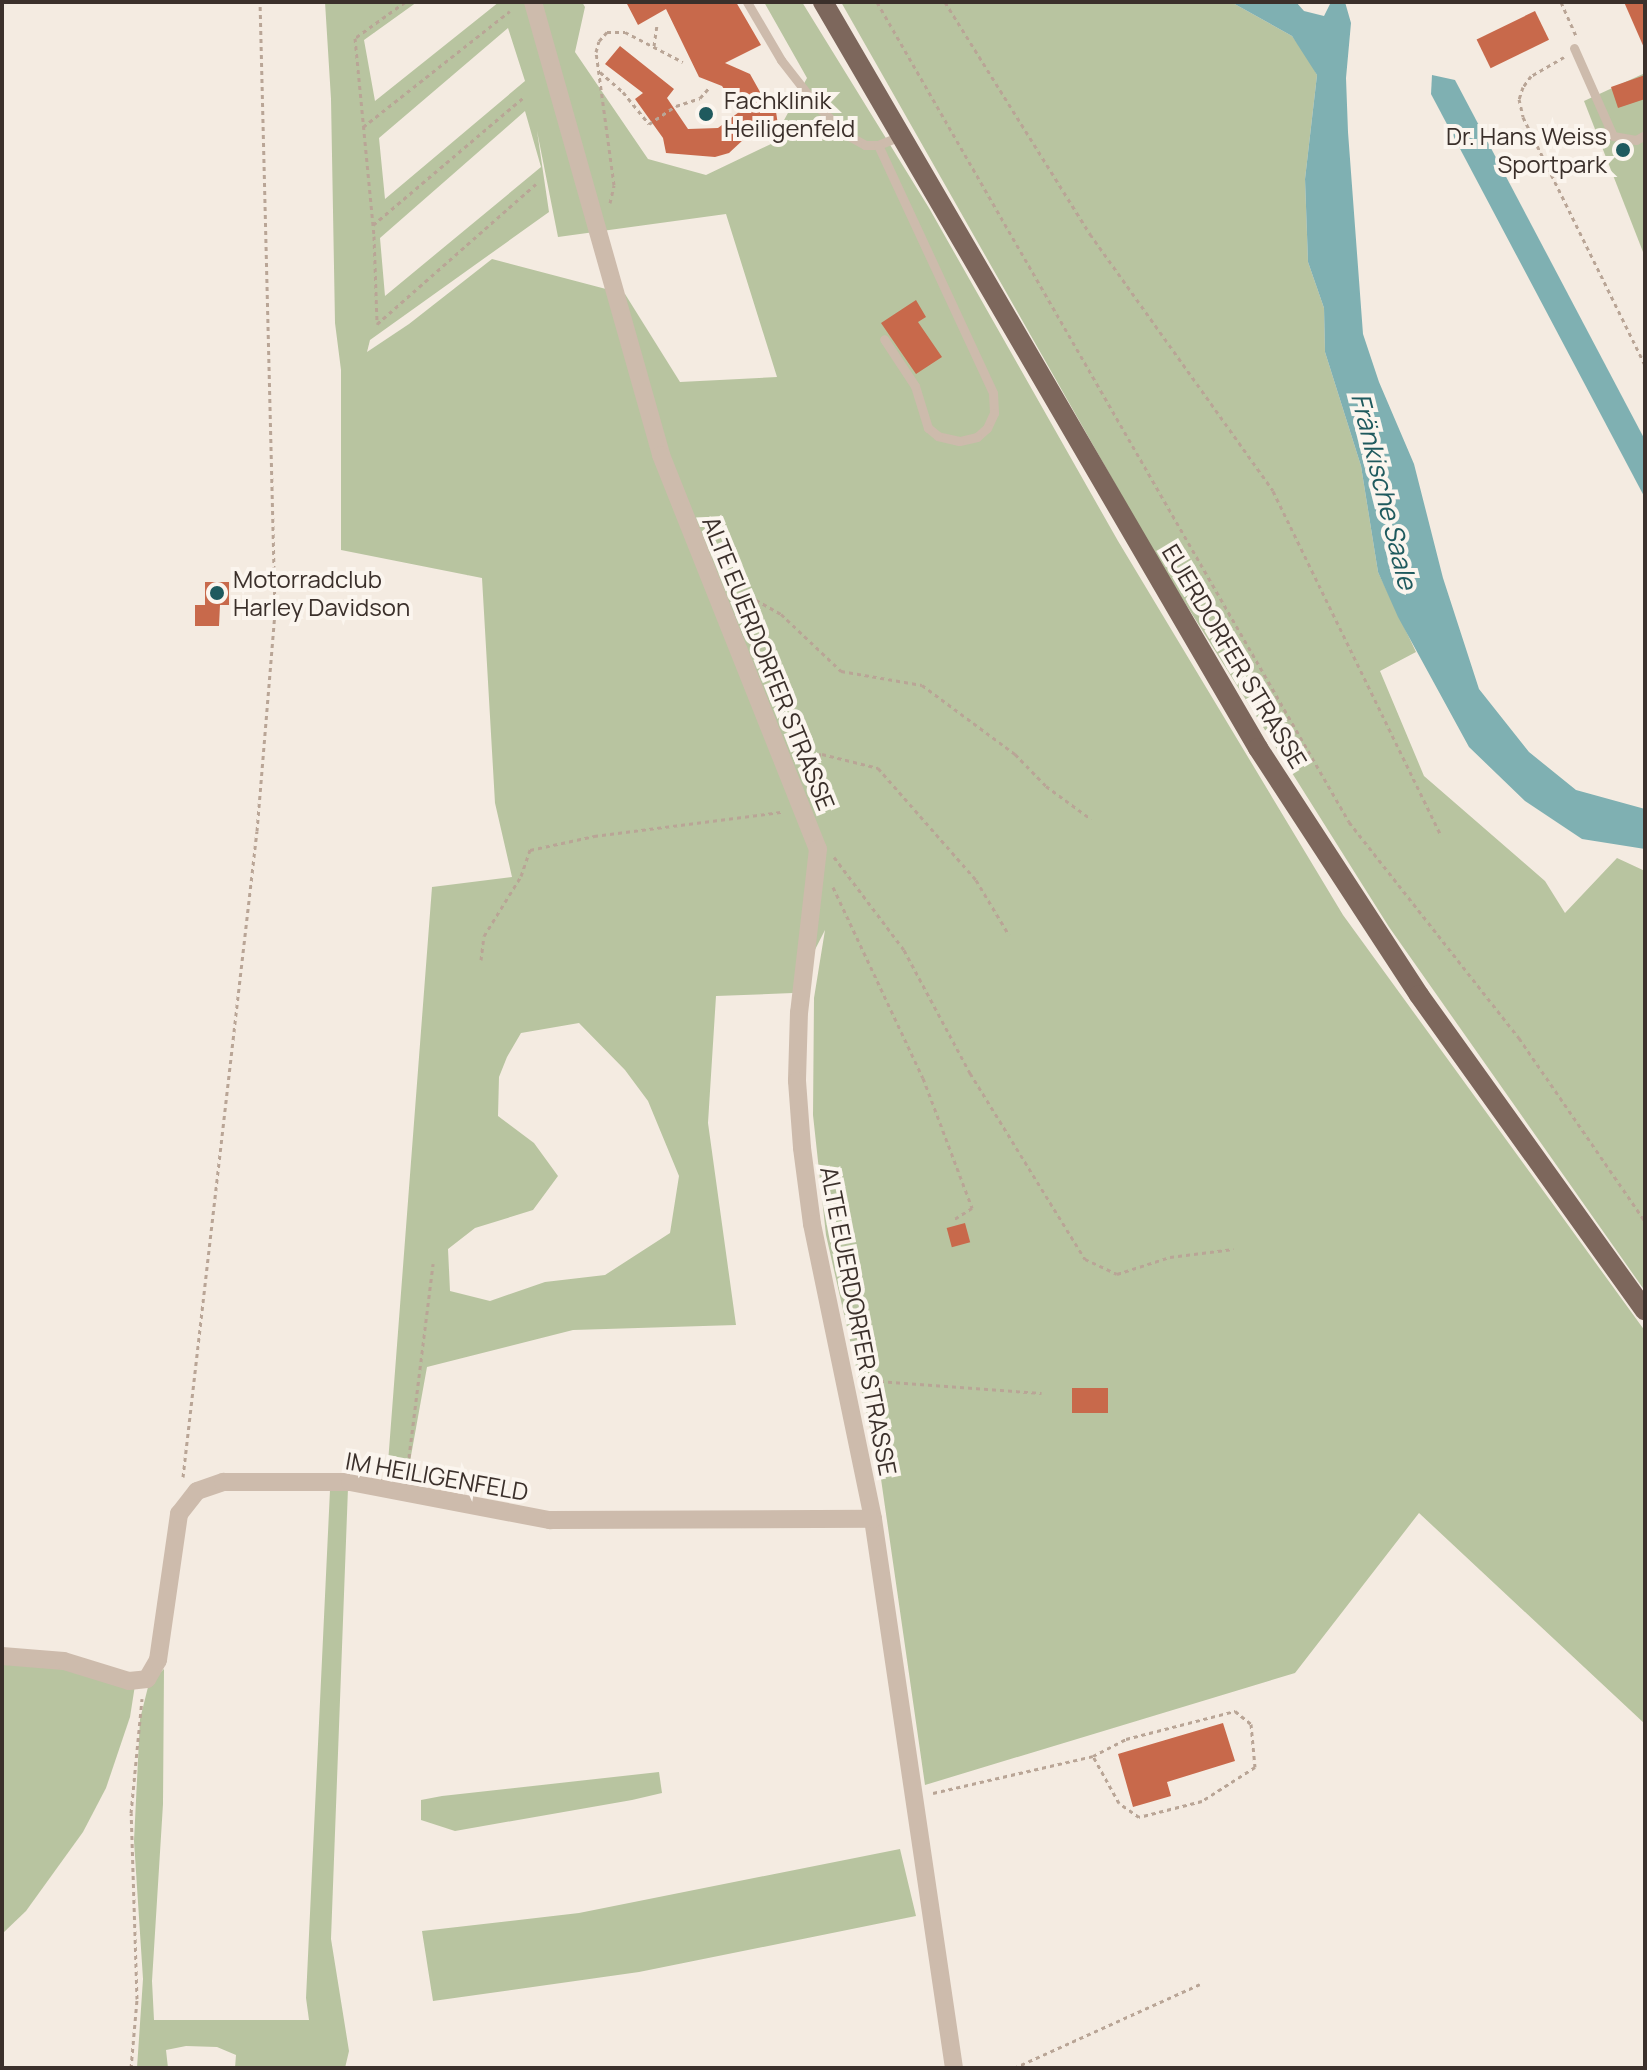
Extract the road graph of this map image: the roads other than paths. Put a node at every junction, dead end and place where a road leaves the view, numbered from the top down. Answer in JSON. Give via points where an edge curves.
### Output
{"nodes":[{"id":1,"x":533,"y":2,"type":"edge"},
{"id":2,"x":747,"y":2,"type":"edge"},
{"id":3,"x":823,"y":2,"type":"edge"},
{"id":4,"x":1574,"y":48,"type":"road end"},
{"id":5,"x":1645,"y":135,"type":"edge"},
{"id":6,"x":900,"y":136,"type":"junction"},
{"id":7,"x":878,"y":145,"type":"junction"},
{"id":8,"x":884,"y":339,"type":"dead end"},
{"id":9,"x":1645,"y":1311,"type":"edge"},
{"id":10,"x":873,"y":1519,"type":"junction"},
{"id":11,"x":2,"y":1656,"type":"edge"},
{"id":12,"x":954,"y":2068,"type":"edge"}],
"edges":[{"from":1,"to":10,"type":"street","name":"ALTE EUERDORFER STRASSE","via":[[661,455],[818,849],[799,1012],[797,1081],[812,1224]]},
{"from":2,"to":7,"type":"lane","via":[[781,60],[817,106],[849,136]]},
{"from":3,"to":6,"type":"main road","name":"EUERDORFER STRASSE"},
{"from":4,"to":5,"type":"lane","via":[[1613,136],[1636,140]]},
{"from":6,"to":7,"type":"lane"},
{"from":6,"to":9,"type":"main road","name":"EUERDORFER STRASSE","via":[[1258,748],[1419,995]]},
{"from":7,"to":8,"type":"lane","via":[[993,393],[994,413],[987,428],[959,441],[928,428],[915,386]]},
{"from":10,"to":11,"type":"street","name":"IM HEILIGENFELD","via":[[550,1520],[350,1482],[223,1482],[197,1491],[179,1514],[158,1660],[147,1679],[129,1681],[64,1661]]},
{"from":10,"to":12,"type":"street","name":"ALTE EUERDORFER STRASSE"}]}
